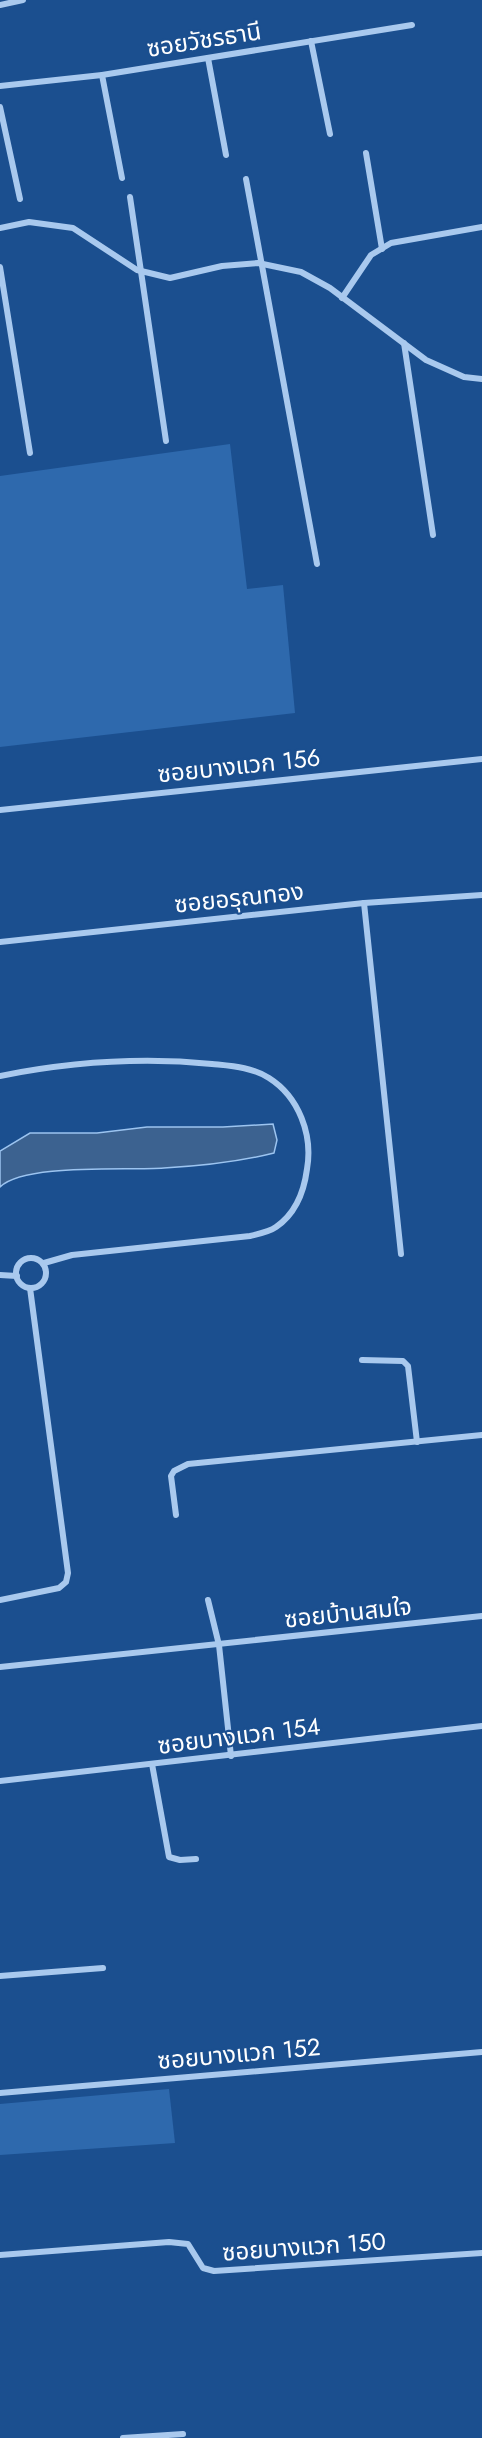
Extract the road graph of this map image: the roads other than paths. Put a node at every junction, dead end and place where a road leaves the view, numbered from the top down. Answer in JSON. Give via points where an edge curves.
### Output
{"nodes":[{"id":1,"x":22,"y":0,"type":"edge"},
{"id":2,"x":0,"y":4,"type":"edge"},
{"id":3,"x":412,"y":26,"type":"dead end"},
{"id":4,"x":311,"y":41,"type":"junction"},
{"id":5,"x":208,"y":58,"type":"junction"},
{"id":6,"x":102,"y":75,"type":"junction"},
{"id":7,"x":0,"y":86,"type":"edge"},
{"id":8,"x":0,"y":107,"type":"edge"},
{"id":9,"x":330,"y":134,"type":"dead end"},
{"id":10,"x":366,"y":153,"type":"dead end"},
{"id":11,"x":226,"y":155,"type":"dead end"},
{"id":12,"x":122,"y":178,"type":"dead end"},
{"id":13,"x":246,"y":179,"type":"dead end"},
{"id":14,"x":130,"y":197,"type":"dead end"},
{"id":15,"x":20,"y":199,"type":"dead end"},
{"id":16,"x":482,"y":227,"type":"edge"},
{"id":17,"x":0,"y":228,"type":"edge"},
{"id":18,"x":382,"y":249,"type":"junction"},
{"id":19,"x":261,"y":263,"type":"junction"},
{"id":20,"x":0,"y":267,"type":"edge"},
{"id":21,"x":141,"y":271,"type":"junction"},
{"id":22,"x":342,"y":298,"type":"junction"},
{"id":23,"x":404,"y":344,"type":"junction"},
{"id":24,"x":482,"y":379,"type":"edge"},
{"id":25,"x":166,"y":441,"type":"dead end"},
{"id":26,"x":30,"y":453,"type":"dead end"},
{"id":27,"x":433,"y":535,"type":"dead end"},
{"id":28,"x":317,"y":564,"type":"dead end"},
{"id":29,"x":482,"y":759,"type":"edge"},
{"id":30,"x":0,"y":810,"type":"edge"},
{"id":31,"x":482,"y":895,"type":"edge"},
{"id":32,"x":364,"y":903,"type":"junction"},
{"id":33,"x":0,"y":942,"type":"edge"},
{"id":34,"x":0,"y":1076,"type":"edge"},
{"id":35,"x":401,"y":1254,"type":"dead end"},
{"id":36,"x":44,"y":1263,"type":"junction"},
{"id":37,"x":0,"y":1275,"type":"edge"},
{"id":38,"x":17,"y":1276,"type":"junction"},
{"id":39,"x":30,"y":1288,"type":"junction"},
{"id":40,"x":362,"y":1360,"type":"dead end"},
{"id":41,"x":482,"y":1435,"type":"edge"},
{"id":42,"x":417,"y":1442,"type":"junction"},
{"id":43,"x":176,"y":1515,"type":"dead end"},
{"id":44,"x":0,"y":1600,"type":"edge"},
{"id":45,"x":208,"y":1600,"type":"dead end"},
{"id":46,"x":482,"y":1616,"type":"edge"},
{"id":47,"x":219,"y":1645,"type":"junction"},
{"id":48,"x":0,"y":1667,"type":"edge"},
{"id":49,"x":482,"y":1726,"type":"edge"},
{"id":50,"x":231,"y":1756,"type":"junction"},
{"id":51,"x":152,"y":1764,"type":"junction"},
{"id":52,"x":0,"y":1781,"type":"edge"},
{"id":53,"x":196,"y":1859,"type":"dead end"},
{"id":54,"x":104,"y":1968,"type":"dead end"},
{"id":55,"x":0,"y":1976,"type":"edge"},
{"id":56,"x":482,"y":2052,"type":"edge"},
{"id":57,"x":0,"y":2093,"type":"edge"},
{"id":58,"x":482,"y":2253,"type":"edge"},
{"id":59,"x":0,"y":2255,"type":"edge"},
{"id":60,"x":183,"y":2434,"type":"dead end"},
{"id":61,"x":123,"y":2438,"type":"edge"}],
"edges":[{"from":1,"to":2,"type":"street"},
{"from":3,"to":4,"type":"street","name":"ซอยวัชรธานี"},
{"from":4,"to":5,"type":"street","name":"ซอยวัชรธานี"},
{"from":4,"to":9,"type":"street"},
{"from":5,"to":6,"type":"street","name":"ซอยวัชรธานี"},
{"from":5,"to":11,"type":"street"},
{"from":6,"to":7,"type":"street","name":"ซอยวัชรธานี"},
{"from":6,"to":12,"type":"street"},
{"from":8,"to":15,"type":"street"},
{"from":10,"to":18,"type":"street"},
{"from":13,"to":19,"type":"street"},
{"from":14,"to":21,"type":"street"},
{"from":16,"to":18,"type":"street","via":[[391,243]]},
{"from":17,"to":21,"type":"street","via":[[29,222],[73,228]]},
{"from":18,"to":22,"type":"street","via":[[371,255]]},
{"from":19,"to":21,"type":"street","via":[[222,266],[170,278]]},
{"from":19,"to":22,"type":"street","via":[[302,272]]},
{"from":19,"to":28,"type":"street"},
{"from":20,"to":26,"type":"street"},
{"from":21,"to":25,"type":"street"},
{"from":22,"to":23,"type":"street"},
{"from":23,"to":24,"type":"street","via":[[435,364],[464,377]]},
{"from":23,"to":27,"type":"street"},
{"from":29,"to":30,"type":"street","name":"ซอยบางแวก 156"},
{"from":31,"to":32,"type":"street","name":"ซอยอรุณทอง"},
{"from":32,"to":33,"type":"street","name":"ซอยอรุณทอง"},
{"from":32,"to":35,"type":"street"},
{"from":34,"to":36,"type":"street","via":[[98,1062],[175,1061],[238,1067],[269,1078],[294,1102],[303,1121],[309,1163],[305,1182],[292,1211],[275,1228],[250,1236],[72,1255]]},
{"from":36,"to":38,"type":"street","via":[[33,1257],[24,1259]]},
{"from":36,"to":39,"type":"street","via":[[46,1279]]},
{"from":37,"to":38,"type":"street"},
{"from":38,"to":39,"type":"street","via":[[21,1284]]},
{"from":39,"to":44,"type":"street","via":[[68,1573],[59,1588]]},
{"from":40,"to":42,"type":"street","via":[[403,1361],[408,1366]]},
{"from":41,"to":42,"type":"street"},
{"from":42,"to":43,"type":"street","via":[[188,1464],[171,1476]]},
{"from":45,"to":47,"type":"street"},
{"from":46,"to":47,"type":"street","name":"ซอยบ้านสมใจ"},
{"from":47,"to":48,"type":"street","name":"ซอยบ้านสมใจ"},
{"from":47,"to":50,"type":"street"},
{"from":49,"to":50,"type":"street","name":"ซอยบางแวก 154"},
{"from":50,"to":51,"type":"street","name":"ซอยบางแวก 154"},
{"from":51,"to":52,"type":"street","name":"ซอยบางแวก 154"},
{"from":51,"to":53,"type":"street","via":[[169,1857]]},
{"from":54,"to":55,"type":"street"},
{"from":56,"to":57,"type":"street","name":"ซอยบางแวก 152"},
{"from":58,"to":59,"type":"street","name":"ซอยบางแวก 150","via":[[214,2271],[203,2268],[188,2244],[169,2242]]},
{"from":60,"to":61,"type":"street"}]}
